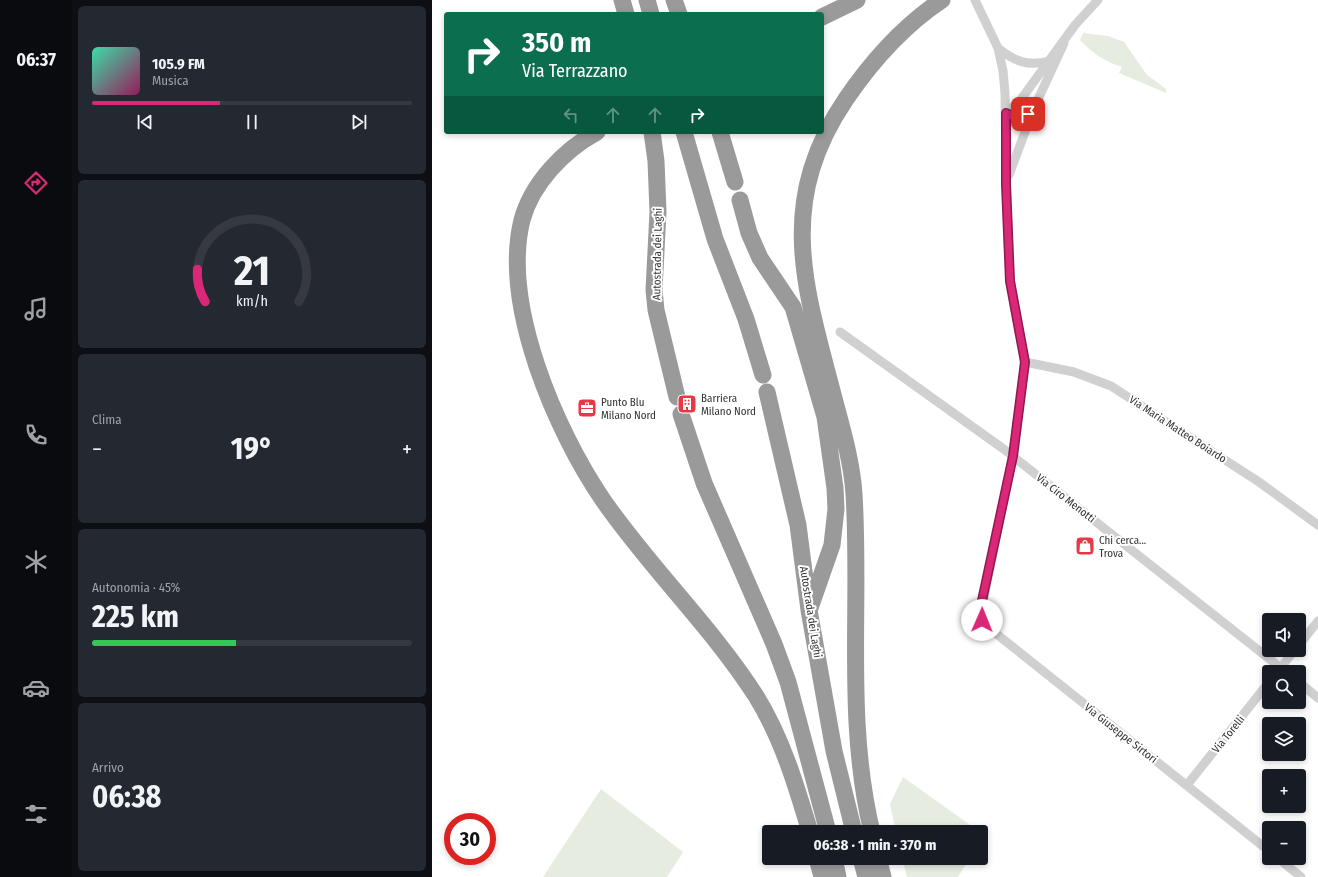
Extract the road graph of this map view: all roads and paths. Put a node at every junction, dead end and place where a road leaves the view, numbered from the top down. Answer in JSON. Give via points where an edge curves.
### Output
{"nodes":[{"id":1,"x":622,"y":0,"type":"edge"},
{"id":2,"x":647,"y":0,"type":"edge"},
{"id":3,"x":674,"y":0,"type":"edge"},
{"id":4,"x":856,"y":0,"type":"edge"},
{"id":5,"x":942,"y":0,"type":"edge"},
{"id":6,"x":975,"y":0,"type":"edge"},
{"id":7,"x":1098,"y":0,"type":"edge"},
{"id":8,"x":625,"y":12,"type":"edge"},
{"id":9,"x":650,"y":12,"type":"edge"},
{"id":10,"x":678,"y":12,"type":"edge"},
{"id":11,"x":824,"y":16,"type":"edge"},
{"id":12,"x":1064,"y":43,"type":"junction"},
{"id":13,"x":998,"y":48,"type":"junction"},
{"id":14,"x":1049,"y":61,"type":"junction"},
{"id":15,"x":1034,"y":108,"type":"junction"},
{"id":16,"x":1006,"y":113,"type":"junction"},
{"id":17,"x":593,"y":134,"type":"edge"},
{"id":18,"x":652,"y":134,"type":"edge"},
{"id":19,"x":685,"y":134,"type":"edge"},
{"id":20,"x":721,"y":134,"type":"edge"},
{"id":21,"x":735,"y":182,"type":"dead end"},
{"id":22,"x":1006,"y":184,"type":"junction"},
{"id":23,"x":740,"y":200,"type":"dead end"},
{"id":24,"x":840,"y":332,"type":"dead end"},
{"id":25,"x":1025,"y":362,"type":"junction"},
{"id":26,"x":762,"y":375,"type":"dead end"},
{"id":27,"x":767,"y":392,"type":"dead end"},
{"id":28,"x":677,"y":397,"type":"dead end"},
{"id":29,"x":681,"y":414,"type":"dead end"},
{"id":30,"x":1013,"y":456,"type":"junction"},
{"id":31,"x":1318,"y":524,"type":"edge"},
{"id":32,"x":809,"y":610,"type":"junction"},
{"id":33,"x":1318,"y":621,"type":"edge"},
{"id":34,"x":1306,"y":636,"type":"edge"},
{"id":35,"x":1275,"y":665,"type":"edge"},
{"id":36,"x":1306,"y":688,"type":"edge"},
{"id":37,"x":1262,"y":691,"type":"edge"},
{"id":38,"x":1318,"y":698,"type":"edge"},
{"id":39,"x":1187,"y":785,"type":"junction"},
{"id":40,"x":808,"y":825,"type":"edge"},
{"id":41,"x":826,"y":825,"type":"edge"},
{"id":42,"x":852,"y":825,"type":"edge"},
{"id":43,"x":870,"y":825,"type":"edge"},
{"id":44,"x":1262,"y":845,"type":"edge"},
{"id":45,"x":819,"y":865,"type":"edge"},
{"id":46,"x":835,"y":865,"type":"edge"},
{"id":47,"x":863,"y":865,"type":"edge"},
{"id":48,"x":880,"y":865,"type":"edge"},
{"id":49,"x":1286,"y":865,"type":"edge"},
{"id":50,"x":822,"y":877,"type":"edge"},
{"id":51,"x":838,"y":877,"type":"edge"},
{"id":52,"x":866,"y":877,"type":"edge"},
{"id":53,"x":883,"y":877,"type":"edge"},
{"id":54,"x":1301,"y":877,"type":"edge"}],
"edges":[{"from":1,"to":8,"type":"highway"},
{"from":2,"to":9,"type":"highway"},
{"from":3,"to":10,"type":"highway"},
{"from":4,"to":11,"type":"highway"},
{"from":5,"to":43,"type":"highway","via":[[892,42],[843,104],[815,159],[808,179],[802,218],[807,289],[846,443],[853,487],[856,734],[862,787]]},
{"from":6,"to":13,"type":"street"},
{"from":7,"to":12,"type":"street","via":[[1075,25]]},
{"from":12,"to":14,"type":"street"},
{"from":12,"to":15,"type":"street"},
{"from":13,"to":14,"type":"street","via":[[1022,63],[1040,64]]},
{"from":13,"to":16,"type":"street","via":[[1003,71]]},
{"from":14,"to":16,"type":"street","via":[[1019,102]]},
{"from":15,"to":16,"type":"street","via":[[1024,117],[1016,118]]},
{"from":15,"to":22,"type":"street"},
{"from":16,"to":22,"type":"street"},
{"from":17,"to":40,"type":"highway","via":[[567,152],[550,170],[530,201],[519,236],[518,272],[526,326],[544,387],[580,464],[602,499],[627,534],[713,636],[757,698],[785,754]]},
{"from":18,"to":28,"type":"highway","name":"Autostrada dei Laghi","via":[[658,212],[654,290],[656,310]]},
{"from":19,"to":26,"type":"highway","via":[[715,239],[746,318]]},
{"from":20,"to":21,"type":"highway"},
{"from":22,"to":25,"type":"street","via":[[1010,281]]},
{"from":23,"to":32,"type":"highway","via":[[760,258],[794,307],[825,417],[836,509],[832,545]]},
{"from":24,"to":30,"type":"street","name":"Via Ciro Menotti"},
{"from":25,"to":30,"type":"street"},
{"from":25,"to":31,"type":"street","name":"Via Maria Matteo Boiardo","via":[[1074,372],[1111,386],[1259,482]]},
{"from":27,"to":32,"type":"highway","name":"Autostrada dei Laghi","via":[[798,525]]},
{"from":29,"to":41,"type":"highway","via":[[704,483],[788,682]]},
{"from":30,"to":35,"type":"street","name":"Via Ciro Menotti"},
{"from":30,"to":39,"type":"street","name":"Via Giuseppe Sirtori","via":[[980,610],[982,620]]},
{"from":32,"to":42,"type":"highway","name":"Autostrada dei Laghi","via":[[834,752]]},
{"from":33,"to":34,"type":"street"},
{"from":36,"to":38,"type":"street"},
{"from":37,"to":39,"type":"street","name":"Via Torelli"},
{"from":39,"to":44,"type":"street","name":"Via Giuseppe Sirtori"},
{"from":45,"to":50,"type":"highway"},
{"from":46,"to":51,"type":"highway"},
{"from":47,"to":52,"type":"highway"},
{"from":48,"to":53,"type":"highway"},
{"from":49,"to":54,"type":"street"}]}
